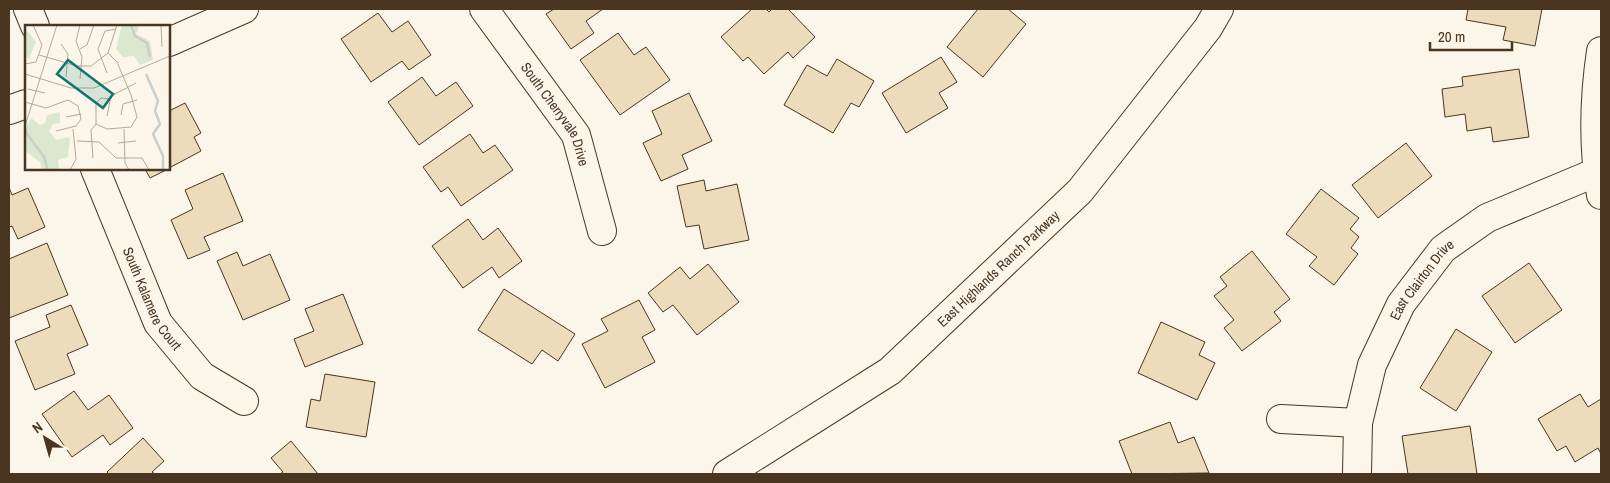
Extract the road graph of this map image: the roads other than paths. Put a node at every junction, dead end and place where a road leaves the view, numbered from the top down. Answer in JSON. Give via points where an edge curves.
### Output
{"nodes":[{"id":1,"x":28,"y":9,"type":"edge"},
{"id":2,"x":244,"y":9,"type":"edge"},
{"id":3,"x":484,"y":9,"type":"edge"},
{"id":4,"x":1219,"y":9,"type":"edge"},
{"id":5,"x":36,"y":25,"type":"edge"},
{"id":6,"x":170,"y":42,"type":"edge"},
{"id":7,"x":1601,"y":51,"type":"edge"},
{"id":8,"x":25,"y":104,"type":"edge"},
{"id":9,"x":9,"y":110,"type":"edge"},
{"id":10,"x":95,"y":170,"type":"edge"},
{"id":11,"x":1599,"y":184,"type":"edge"},
{"id":12,"x":602,"y":231,"type":"dead end"},
{"id":13,"x":244,"y":401,"type":"dead end"},
{"id":14,"x":1281,"y":419,"type":"dead end"},
{"id":15,"x":1358,"y":423,"type":"junction"},
{"id":16,"x":728,"y":474,"type":"edge"},
{"id":17,"x":1357,"y":474,"type":"edge"}],
"edges":[{"from":1,"to":5,"type":"street"},
{"from":2,"to":6,"type":"street"},
{"from":3,"to":12,"type":"street","name":"South Cherryvale Drive","via":[[576,135]]},
{"from":4,"to":16,"type":"street","name":"East Highlands Ranch Parkway","via":[[1208,28],[1080,191],[890,371]]},
{"from":7,"to":11,"type":"street","via":[[1596,85]]},
{"from":8,"to":9,"type":"street"},
{"from":10,"to":13,"type":"street","name":"South Kalamere Court","via":[[158,323],[202,376]]},
{"from":11,"to":15,"type":"street","name":"East Clairton Drive","via":[[1487,218],[1444,250],[1401,304],[1372,365]]},
{"from":14,"to":15,"type":"street"},
{"from":15,"to":17,"type":"street","name":"East Clairton Drive"}]}
